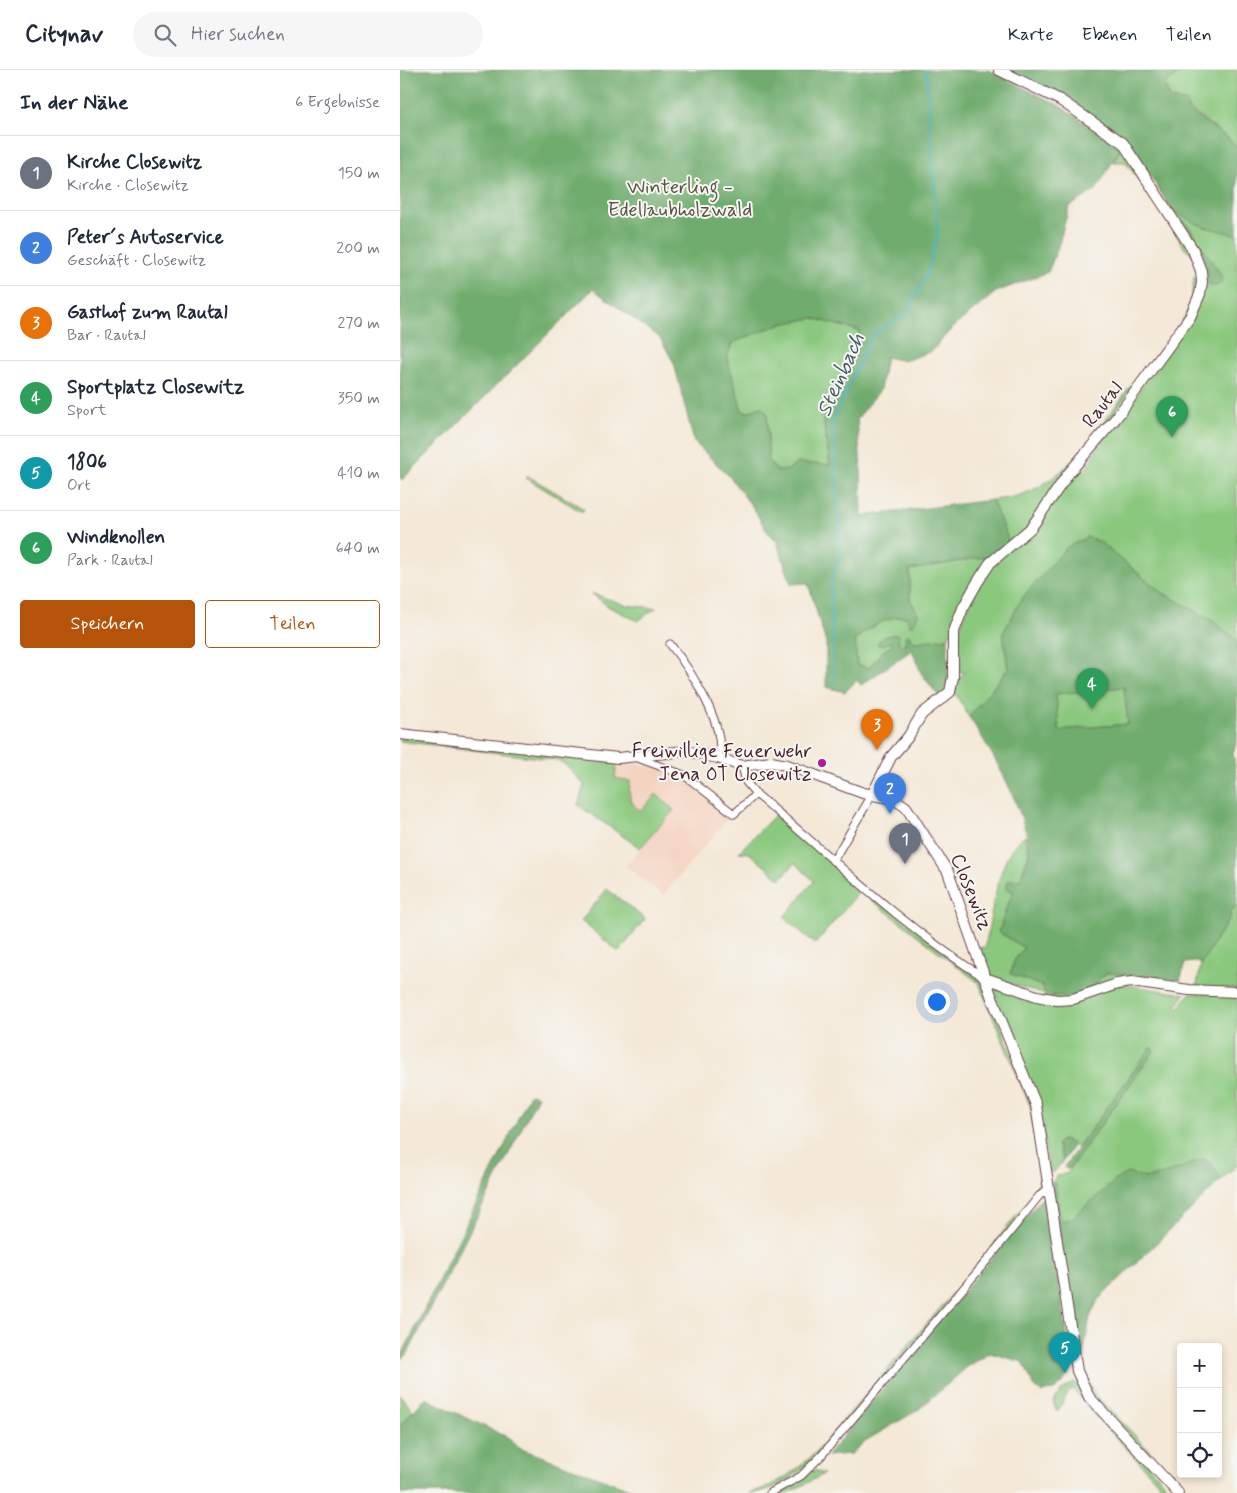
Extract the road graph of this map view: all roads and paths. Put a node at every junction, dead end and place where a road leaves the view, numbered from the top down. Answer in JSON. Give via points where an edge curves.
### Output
{"nodes":[{"id":1,"x":998,"y":70,"type":"edge"},
{"id":2,"x":670,"y":644,"type":"dead end"},
{"id":3,"x":400,"y":734,"type":"edge"},
{"id":4,"x":635,"y":757,"type":"junction"},
{"id":5,"x":718,"y":758,"type":"junction"},
{"id":6,"x":742,"y":766,"type":"junction"},
{"id":7,"x":880,"y":780,"type":"junction"},
{"id":8,"x":756,"y":794,"type":"junction"},
{"id":9,"x":872,"y":795,"type":"junction"},
{"id":10,"x":898,"y":800,"type":"junction"},
{"id":11,"x":833,"y":862,"type":"junction"},
{"id":12,"x":985,"y":978,"type":"junction"},
{"id":13,"x":1237,"y":992,"type":"edge"},
{"id":14,"x":1049,"y":1189,"type":"junction"},
{"id":15,"x":770,"y":1493,"type":"edge"},
{"id":16,"x":1178,"y":1493,"type":"edge"}],
"edges":[{"from":1,"to":7,"type":"street","name":"Rautal","via":[[1060,100],[1123,143],[1194,250],[1202,282],[1190,317],[1116,418],[1068,474],[1031,528],[985,570],[953,634],[950,692],[922,714]]},
{"from":2,"to":5,"type":"street","via":[[713,714],[719,734]]},
{"from":3,"to":4,"type":"street","via":[[615,758]]},
{"from":4,"to":5,"type":"street","via":[[686,751]]},
{"from":4,"to":8,"type":"street","via":[[684,775],[734,814]]},
{"from":5,"to":6,"type":"street"},
{"from":6,"to":8,"type":"street","via":[[746,782]]},
{"from":6,"to":9,"type":"street","via":[[771,762],[787,765]]},
{"from":7,"to":9,"type":"street","name":"Rautal"},
{"from":7,"to":10,"type":"street","name":"Closewitz","via":[[894,789]]},
{"from":8,"to":11,"type":"street"},
{"from":9,"to":10,"type":"street"},
{"from":9,"to":11,"type":"street"},
{"from":10,"to":12,"type":"street","name":"Closewitz","via":[[910,812],[948,872]]},
{"from":11,"to":12,"type":"street"},
{"from":12,"to":13,"type":"street","via":[[1057,1000],[1073,999],[1132,982],[1189,990]]},
{"from":12,"to":14,"type":"street","name":"Closewitz","via":[[1036,1105]]},
{"from":14,"to":15,"type":"street","via":[[1039,1196],[821,1456],[801,1476]]},
{"from":14,"to":16,"type":"street","name":"Closewitz","via":[[1077,1371],[1083,1390]]}]}
